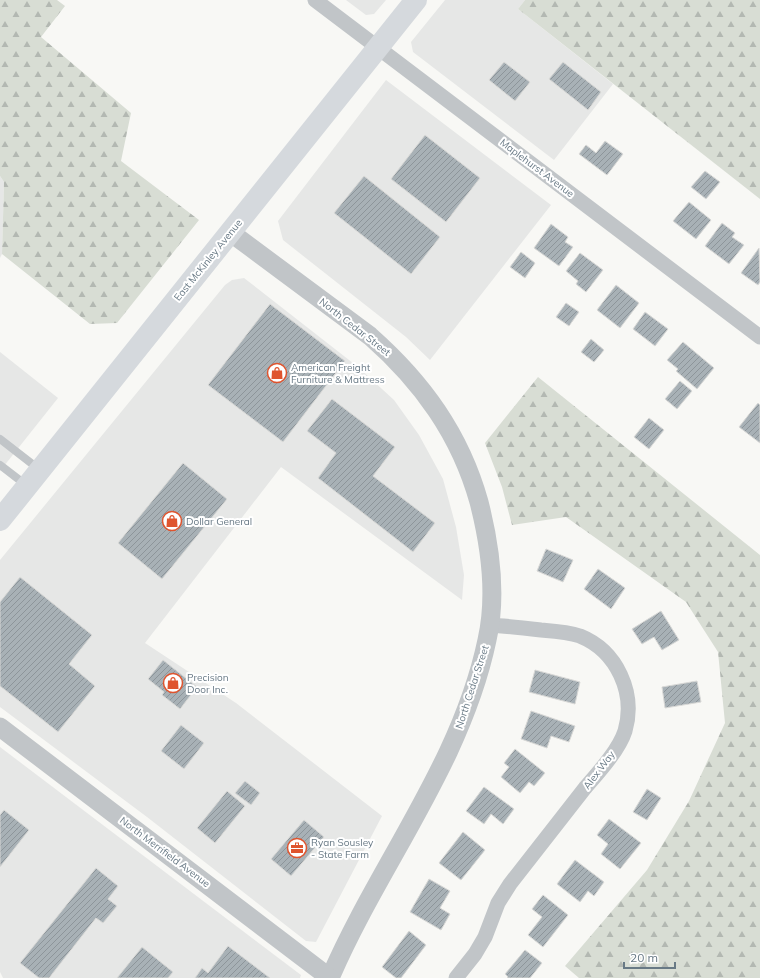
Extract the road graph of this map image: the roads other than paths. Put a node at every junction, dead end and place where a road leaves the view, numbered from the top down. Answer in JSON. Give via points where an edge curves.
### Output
{"nodes":[{"id":1,"x":315,"y":0,"type":"edge"},
{"id":2,"x":416,"y":0,"type":"edge"},
{"id":3,"x":378,"y":48,"type":"junction"},
{"id":4,"x":230,"y":232,"type":"junction"},
{"id":5,"x":760,"y":337,"type":"edge"},
{"id":6,"x":0,"y":439,"type":"edge"},
{"id":7,"x":0,"y":465,"type":"edge"},
{"id":8,"x":34,"y":478,"type":"junction"},
{"id":9,"x":0,"y":520,"type":"edge"},
{"id":10,"x":490,"y":624,"type":"junction"},
{"id":11,"x":0,"y":727,"type":"edge"},
{"id":12,"x":330,"y":978,"type":"edge"},
{"id":13,"x":456,"y":978,"type":"edge"}],
"edges":[{"from":1,"to":3,"type":"street","name":"Maplehurst Avenue"},
{"from":2,"to":3,"type":"main road","name":"East McKinley Avenue"},
{"from":3,"to":4,"type":"main road","name":"East McKinley Avenue"},
{"from":3,"to":5,"type":"street","name":"Maplehurst Avenue"},
{"from":4,"to":8,"type":"main road","name":"East McKinley Avenue"},
{"from":4,"to":10,"type":"street","name":"North Cedar Street","via":[[370,336],[420,386],[444,420],[464,458],[485,525],[491,567]]},
{"from":6,"to":8,"type":"lane"},
{"from":7,"to":8,"type":"lane"},
{"from":8,"to":9,"type":"main road","name":"East McKinley Avenue"},
{"from":10,"to":12,"type":"street","name":"North Cedar Street","via":[[478,675],[453,744]]},
{"from":10,"to":13,"type":"street","name":"Alex Way","via":[[580,636],[597,646],[608,655],[620,672],[626,690],[628,711],[625,731],[619,743],[510,884],[498,904],[485,937]]},
{"from":11,"to":12,"type":"street","name":"North Merrifield Avenue"}]}
